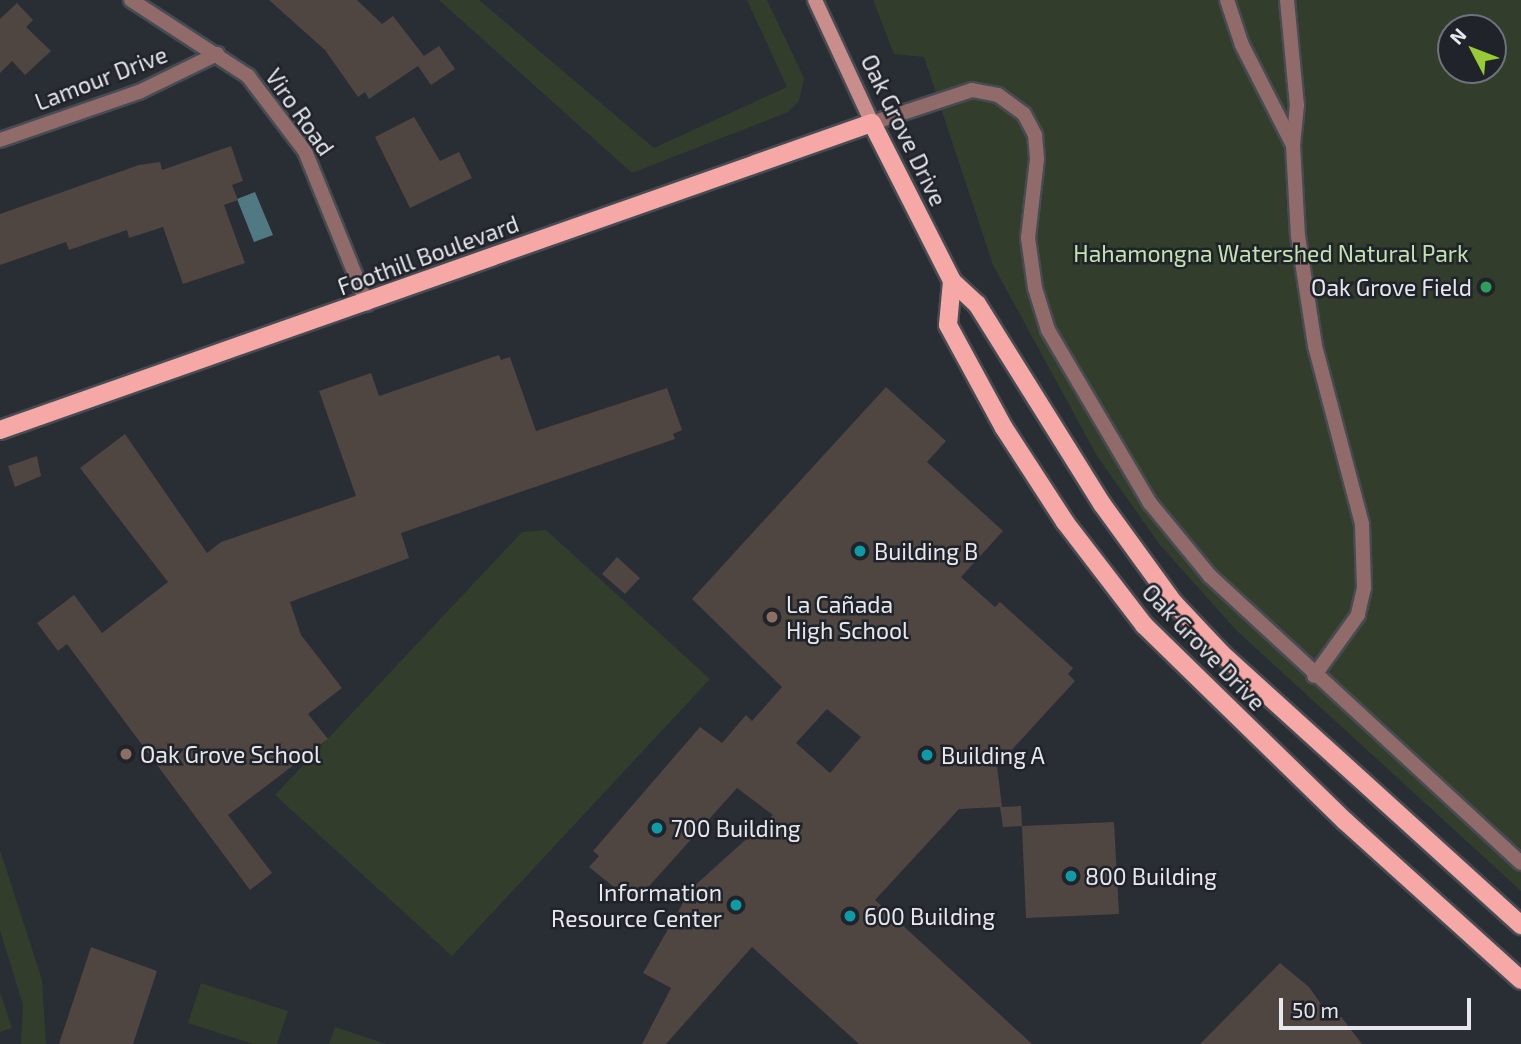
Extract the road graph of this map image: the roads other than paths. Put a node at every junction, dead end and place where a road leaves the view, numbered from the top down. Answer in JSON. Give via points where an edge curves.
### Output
{"nodes":[{"id":1,"x":131,"y":0,"type":"edge"},
{"id":2,"x":815,"y":0,"type":"edge"},
{"id":3,"x":1227,"y":0,"type":"edge"},
{"id":4,"x":1287,"y":0,"type":"edge"},
{"id":5,"x":217,"y":54,"type":"junction"},
{"id":6,"x":872,"y":123,"type":"junction"},
{"id":7,"x":0,"y":140,"type":"edge"},
{"id":8,"x":1293,"y":145,"type":"junction"},
{"id":9,"x":952,"y":281,"type":"junction"},
{"id":10,"x":367,"y":304,"type":"junction"},
{"id":11,"x":0,"y":430,"type":"edge"},
{"id":12,"x":1314,"y":676,"type":"junction"},
{"id":13,"x":1521,"y":863,"type":"edge"},
{"id":14,"x":1521,"y":925,"type":"edge"},
{"id":15,"x":1521,"y":980,"type":"edge"}],
"edges":[{"from":1,"to":5,"type":"street","name":"Viro Road"},
{"from":2,"to":6,"type":"street","name":"Oak Grove Drive"},
{"from":3,"to":8,"type":"street","via":[[1242,45]]},
{"from":4,"to":8,"type":"street","via":[[1297,106]]},
{"from":5,"to":7,"type":"street","name":"Lamour Drive","via":[[139,92]]},
{"from":5,"to":10,"type":"street","name":"Viro Road","via":[[248,76],[305,151]]},
{"from":6,"to":9,"type":"main road","name":"Oak Grove Drive"},
{"from":6,"to":10,"type":"main road","name":"Foothill Boulevard"},
{"from":6,"to":12,"type":"street","via":[[972,90],[998,95],[1024,114],[1035,135],[1037,159],[1028,238],[1035,288],[1048,330],[1150,503],[1210,576]]},
{"from":8,"to":12,"type":"street","via":[[1298,236],[1315,346],[1362,524],[1364,588],[1358,615]]},
{"from":9,"to":14,"type":"main road","name":"Oak Grove Drive","via":[[977,304],[1102,504],[1196,628]]},
{"from":9,"to":15,"type":"main road","name":"Oak Grove Drive","via":[[948,325],[1004,428],[1065,522],[1144,625],[1345,821]]},
{"from":10,"to":11,"type":"main road","name":"Foothill Boulevard"},
{"from":12,"to":13,"type":"street"}]}
